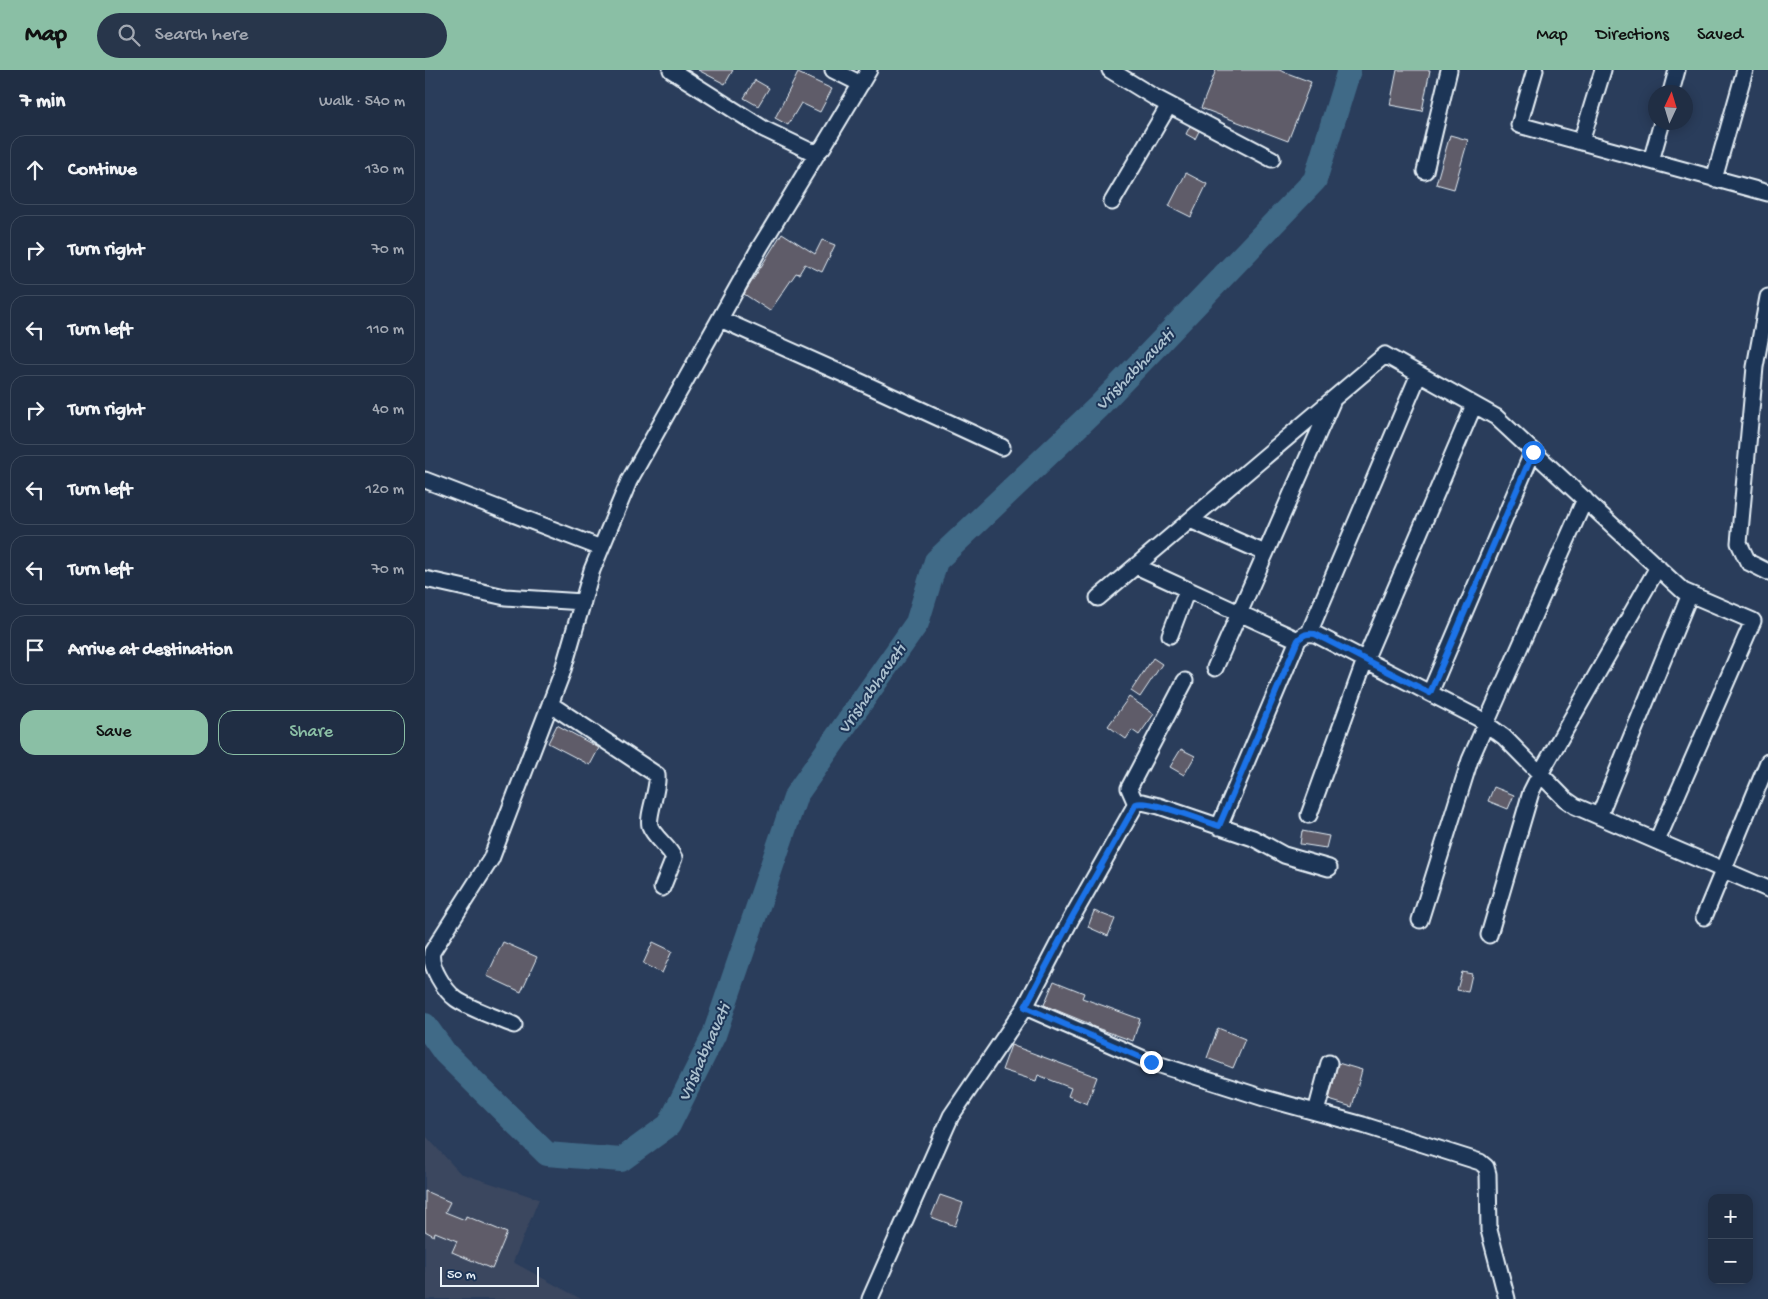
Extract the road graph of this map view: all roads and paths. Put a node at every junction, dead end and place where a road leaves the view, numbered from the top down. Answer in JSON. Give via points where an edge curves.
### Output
{"nodes":[{"id":1,"x":671,"y":70,"type":"edge"},
{"id":2,"x":833,"y":70,"type":"edge"},
{"id":3,"x":869,"y":70,"type":"edge"},
{"id":4,"x":1449,"y":70,"type":"edge"},
{"id":5,"x":1535,"y":70,"type":"edge"},
{"id":6,"x":1603,"y":70,"type":"edge"},
{"id":7,"x":1677,"y":70,"type":"edge"},
{"id":8,"x":1745,"y":70,"type":"edge"},
{"id":9,"x":1116,"y":72,"type":"edge"},
{"id":10,"x":861,"y":84,"type":"junction"},
{"id":11,"x":1673,"y":85,"type":"edge"},
{"id":12,"x":1169,"y":105,"type":"junction"},
{"id":13,"x":1660,"y":130,"type":"edge"},
{"id":14,"x":1581,"y":142,"type":"junction"},
{"id":15,"x":818,"y":152,"type":"junction"},
{"id":16,"x":1272,"y":159,"type":"dead end"},
{"id":17,"x":1651,"y":161,"type":"junction"},
{"id":18,"x":1425,"y":171,"type":"dead end"},
{"id":19,"x":1714,"y":179,"type":"junction"},
{"id":20,"x":1768,"y":193,"type":"edge"},
{"id":21,"x":1112,"y":202,"type":"dead end"},
{"id":22,"x":1768,"y":297,"type":"edge"},
{"id":23,"x":720,"y":319,"type":"junction"},
{"id":24,"x":1419,"y":374,"type":"junction"},
{"id":25,"x":1333,"y":398,"type":"junction"},
{"id":26,"x":1474,"y":405,"type":"junction"},
{"id":27,"x":1002,"y":447,"type":"dead end"},
{"id":28,"x":1533,"y":452,"type":"junction"},
{"id":29,"x":425,"y":480,"type":"edge"},
{"id":30,"x":1585,"y":499,"type":"junction"},
{"id":31,"x":1190,"y":520,"type":"junction"},
{"id":32,"x":601,"y":548,"type":"junction"},
{"id":33,"x":1265,"y":553,"type":"junction"},
{"id":34,"x":1136,"y":566,"type":"junction"},
{"id":35,"x":1658,"y":567,"type":"junction"},
{"id":36,"x":1768,"y":572,"type":"edge"},
{"id":37,"x":425,"y":579,"type":"edge"},
{"id":38,"x":1187,"y":590,"type":"junction"},
{"id":39,"x":1690,"y":594,"type":"junction"},
{"id":40,"x":1098,"y":598,"type":"dead end"},
{"id":41,"x":583,"y":602,"type":"junction"},
{"id":42,"x":1239,"y":613,"type":"junction"},
{"id":43,"x":1170,"y":635,"type":"dead end"},
{"id":44,"x":1304,"y":636,"type":"junction"},
{"id":45,"x":1365,"y":660,"type":"junction"},
{"id":46,"x":1215,"y":668,"type":"dead end"},
{"id":47,"x":1185,"y":681,"type":"dead end"},
{"id":48,"x":1430,"y":693,"type":"junction"},
{"id":49,"x":550,"y":704,"type":"junction"},
{"id":50,"x":1487,"y":724,"type":"junction"},
{"id":51,"x":1768,"y":762,"type":"edge"},
{"id":52,"x":1540,"y":774,"type":"junction"},
{"id":53,"x":1136,"y":804,"type":"junction"},
{"id":54,"x":1309,"y":815,"type":"dead end"},
{"id":55,"x":1599,"y":816,"type":"junction"},
{"id":56,"x":1219,"y":826,"type":"junction"},
{"id":57,"x":1657,"y":841,"type":"junction"},
{"id":58,"x":1329,"y":868,"type":"dead end"},
{"id":59,"x":1723,"y":870,"type":"junction"},
{"id":60,"x":662,"y":888,"type":"dead end"},
{"id":61,"x":1768,"y":889,"type":"edge"},
{"id":62,"x":1704,"y":917,"type":"dead end"},
{"id":63,"x":1420,"y":920,"type":"dead end"},
{"id":64,"x":1489,"y":935,"type":"dead end"},
{"id":65,"x":1025,"y":1007,"type":"junction"},
{"id":66,"x":514,"y":1025,"type":"dead end"},
{"id":67,"x":1329,"y":1063,"type":"dead end"},
{"id":68,"x":1316,"y":1112,"type":"junction"},
{"id":69,"x":870,"y":1299,"type":"edge"},
{"id":70,"x":1507,"y":1299,"type":"edge"}],
"edges":[{"from":1,"to":15,"type":"street","via":[[764,129]]},
{"from":2,"to":10,"type":"street"},
{"from":3,"to":10,"type":"street"},
{"from":4,"to":18,"type":"street"},
{"from":5,"to":14,"type":"street","via":[[1519,125]]},
{"from":6,"to":14,"type":"street"},
{"from":7,"to":11,"type":"street"},
{"from":8,"to":19,"type":"street"},
{"from":9,"to":12,"type":"street"},
{"from":10,"to":15,"type":"street"},
{"from":12,"to":16,"type":"street"},
{"from":12,"to":21,"type":"street"},
{"from":13,"to":17,"type":"street"},
{"from":14,"to":17,"type":"street"},
{"from":15,"to":23,"type":"street"},
{"from":17,"to":19,"type":"street"},
{"from":19,"to":20,"type":"street"},
{"from":22,"to":36,"type":"street","via":[[1755,367],[1739,543],[1748,562]]},
{"from":23,"to":27,"type":"street"},
{"from":23,"to":32,"type":"street","via":[[629,481]]},
{"from":24,"to":25,"type":"street","via":[[1385,355]]},
{"from":24,"to":26,"type":"street"},
{"from":24,"to":44,"type":"street"},
{"from":25,"to":31,"type":"street"},
{"from":25,"to":33,"type":"street"},
{"from":26,"to":28,"type":"street","via":[[1496,417]]},
{"from":26,"to":45,"type":"street"},
{"from":28,"to":30,"type":"street"},
{"from":28,"to":48,"type":"street"},
{"from":29,"to":32,"type":"street"},
{"from":30,"to":35,"type":"street"},
{"from":30,"to":50,"type":"street"},
{"from":31,"to":33,"type":"street"},
{"from":31,"to":34,"type":"street"},
{"from":32,"to":41,"type":"street"},
{"from":33,"to":42,"type":"street"},
{"from":34,"to":38,"type":"street"},
{"from":34,"to":40,"type":"street"},
{"from":35,"to":39,"type":"street"},
{"from":35,"to":52,"type":"street"},
{"from":37,"to":41,"type":"street","via":[[505,598]]},
{"from":38,"to":42,"type":"street"},
{"from":38,"to":43,"type":"street"},
{"from":39,"to":55,"type":"street"},
{"from":39,"to":57,"type":"street","via":[[1753,621]]},
{"from":41,"to":49,"type":"street"},
{"from":42,"to":44,"type":"street"},
{"from":42,"to":46,"type":"street"},
{"from":44,"to":45,"type":"street","via":[[1315,634]]},
{"from":44,"to":56,"type":"street"},
{"from":45,"to":48,"type":"street"},
{"from":45,"to":54,"type":"street"},
{"from":47,"to":53,"type":"street","via":[[1129,788]]},
{"from":48,"to":50,"type":"street"},
{"from":49,"to":60,"type":"street","via":[[657,774],[649,823],[674,858]]},
{"from":49,"to":66,"type":"street","via":[[491,859],[431,956],[436,974],[457,1000]]},
{"from":50,"to":52,"type":"street"},
{"from":50,"to":63,"type":"street","via":[[1470,760]]},
{"from":51,"to":59,"type":"street"},
{"from":52,"to":55,"type":"street","via":[[1565,799]]},
{"from":52,"to":64,"type":"street","via":[[1531,792]]},
{"from":53,"to":56,"type":"street","via":[[1142,802],[1159,806]]},
{"from":53,"to":65,"type":"street"},
{"from":55,"to":57,"type":"street"},
{"from":56,"to":58,"type":"street","via":[[1253,838],[1284,855]]},
{"from":57,"to":59,"type":"street"},
{"from":59,"to":61,"type":"street"},
{"from":59,"to":62,"type":"street"},
{"from":65,"to":68,"type":"street","via":[[1151,1062]]},
{"from":65,"to":69,"type":"street","via":[[948,1122]]},
{"from":67,"to":68,"type":"street"},
{"from":68,"to":70,"type":"street","via":[[1472,1159],[1486,1167],[1489,1230]]}]}
